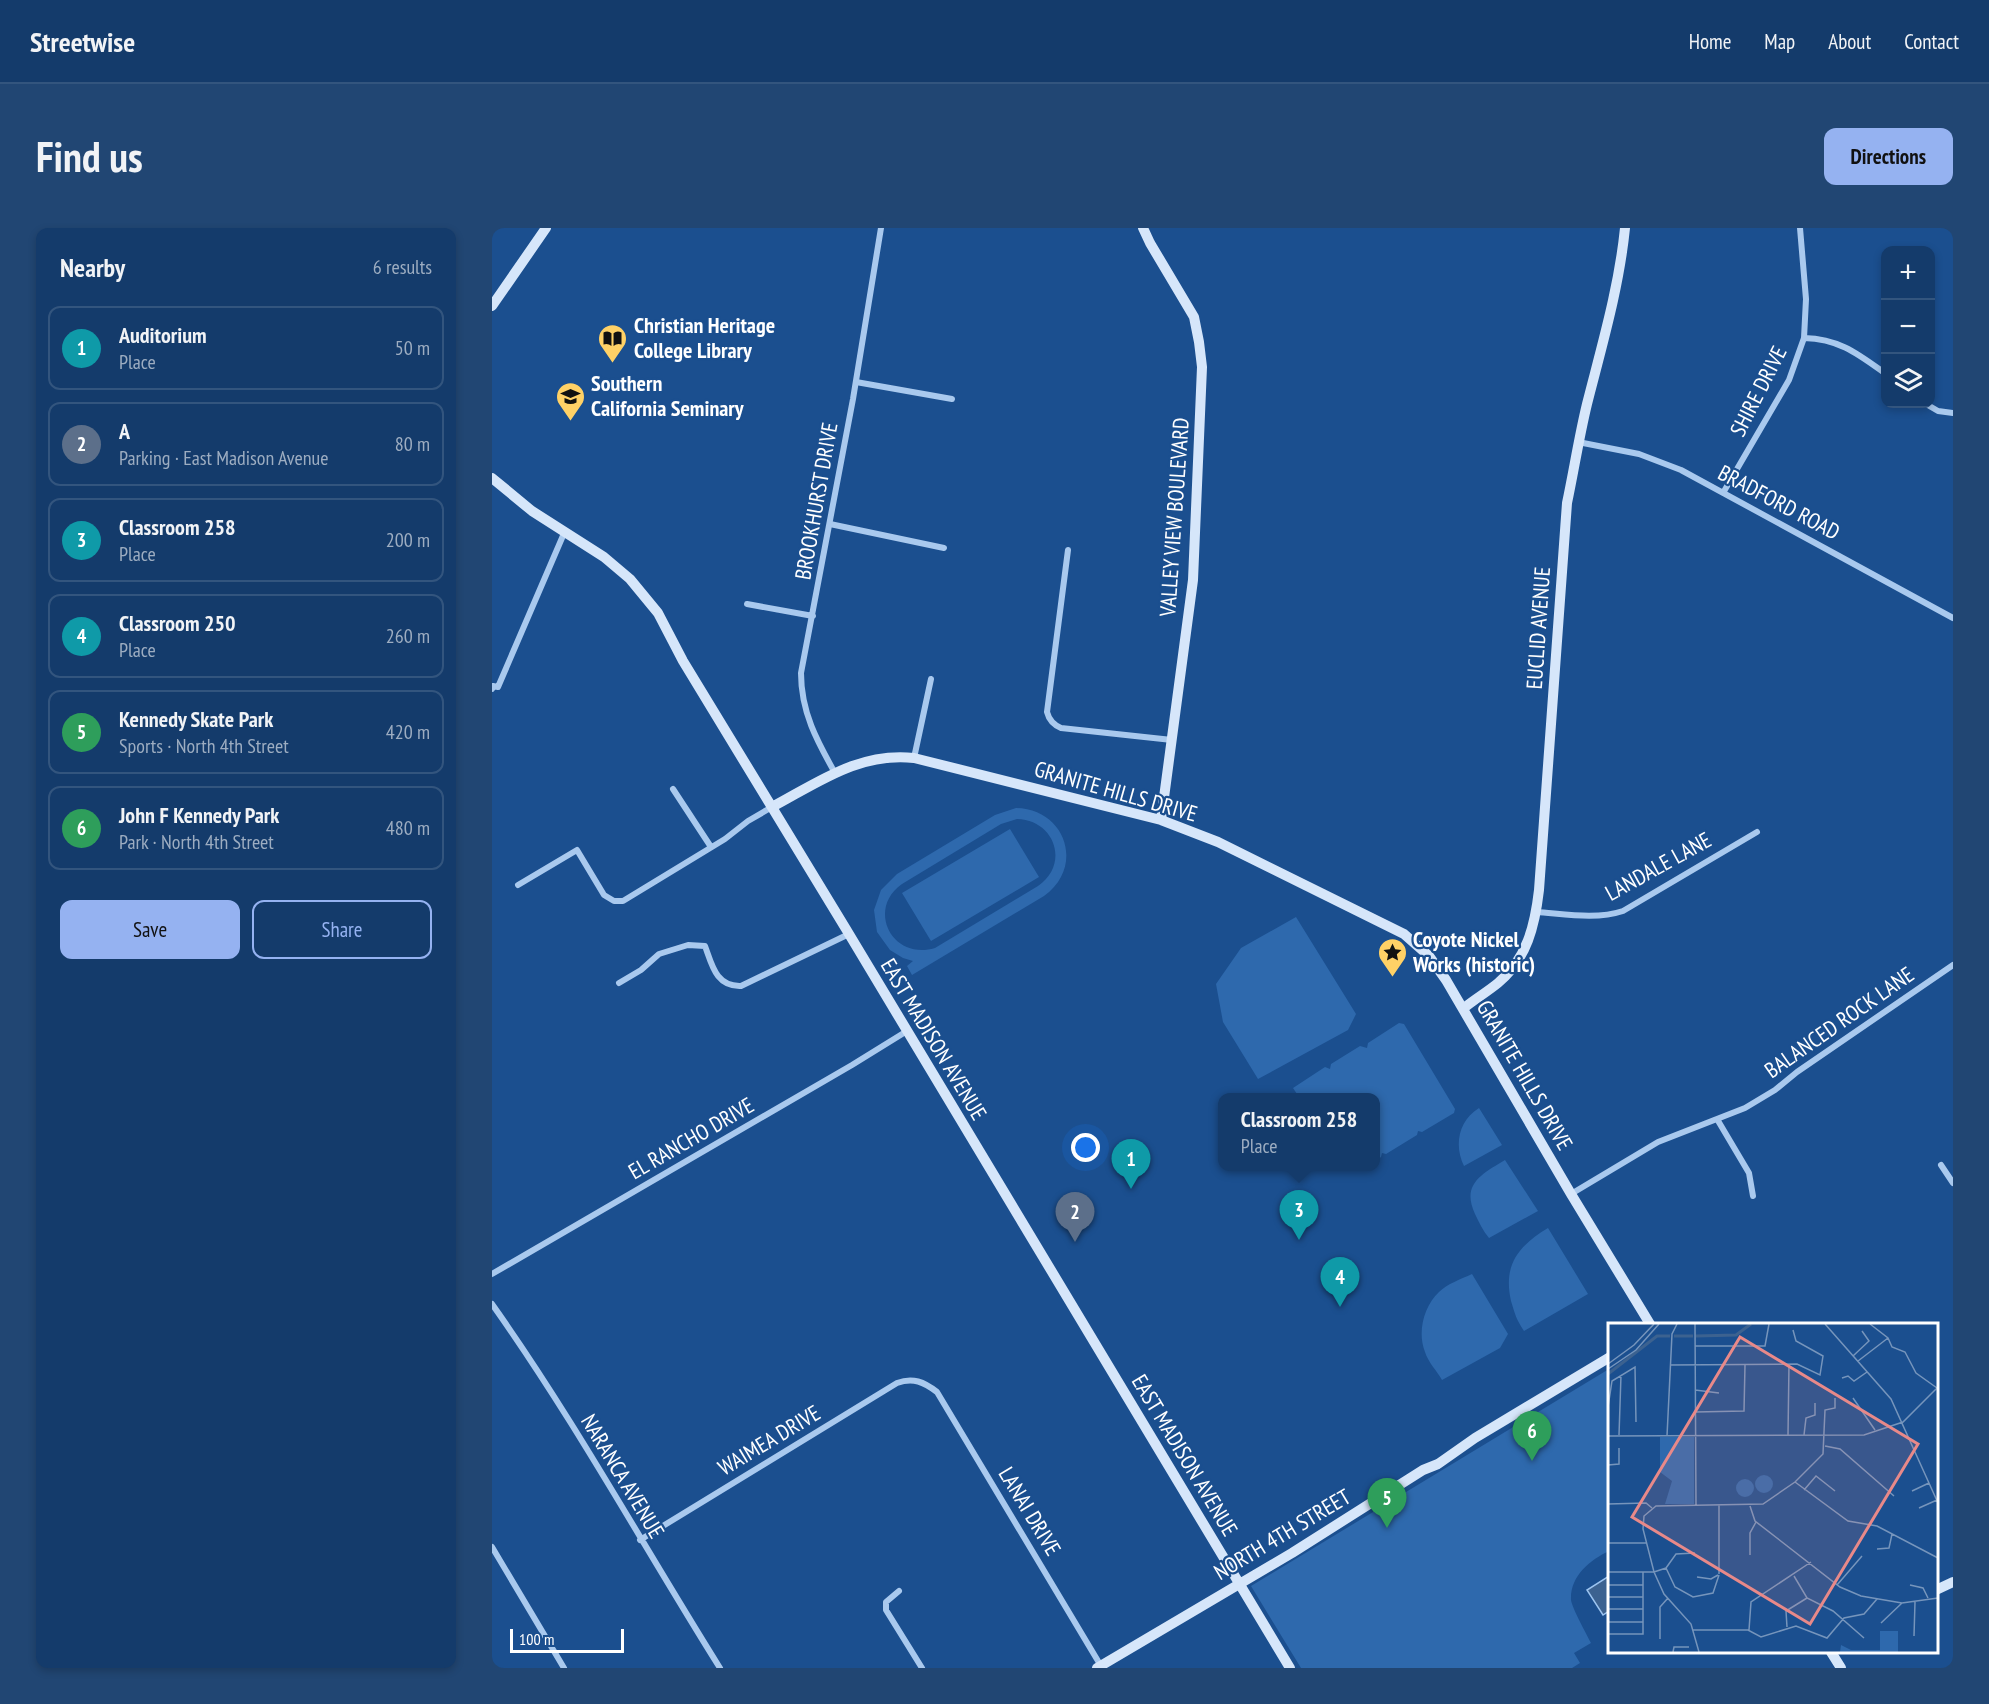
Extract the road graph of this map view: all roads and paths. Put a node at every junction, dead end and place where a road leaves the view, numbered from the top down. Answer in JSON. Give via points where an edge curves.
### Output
{"nodes":[{"id":1,"x":546,"y":228,"type":"edge"},
{"id":2,"x":881,"y":228,"type":"edge"},
{"id":3,"x":1143,"y":228,"type":"edge"},
{"id":4,"x":1624,"y":228,"type":"edge"},
{"id":5,"x":1800,"y":228,"type":"edge"},
{"id":6,"x":492,"y":306,"type":"edge"},
{"id":7,"x":1804,"y":338,"type":"junction"},
{"id":8,"x":1881,"y":370,"type":"edge"},
{"id":9,"x":856,"y":382,"type":"junction"},
{"id":10,"x":952,"y":399,"type":"dead end"},
{"id":11,"x":1933,"y":408,"type":"edge"},
{"id":12,"x":1953,"y":413,"type":"edge"},
{"id":13,"x":1578,"y":442,"type":"junction"},
{"id":14,"x":492,"y":478,"type":"edge"},
{"id":15,"x":1724,"y":493,"type":"junction"},
{"id":16,"x":830,"y":524,"type":"junction"},
{"id":17,"x":565,"y":531,"type":"junction"},
{"id":18,"x":944,"y":548,"type":"dead end"},
{"id":19,"x":1068,"y":550,"type":"dead end"},
{"id":20,"x":747,"y":604,"type":"dead end"},
{"id":21,"x":813,"y":616,"type":"junction"},
{"id":22,"x":1953,"y":618,"type":"edge"},
{"id":23,"x":931,"y":679,"type":"dead end"},
{"id":24,"x":492,"y":688,"type":"edge"},
{"id":25,"x":1172,"y":740,"type":"junction"},
{"id":26,"x":914,"y":758,"type":"junction"},
{"id":27,"x":835,"y":774,"type":"junction"},
{"id":28,"x":673,"y":789,"type":"dead end"},
{"id":29,"x":772,"y":807,"type":"junction"},
{"id":30,"x":1161,"y":820,"type":"junction"},
{"id":31,"x":1757,"y":832,"type":"dead end"},
{"id":32,"x":711,"y":847,"type":"junction"},
{"id":33,"x":518,"y":885,"type":"dead end"},
{"id":34,"x":1536,"y":912,"type":"junction"},
{"id":35,"x":849,"y":934,"type":"junction"},
{"id":36,"x":1953,"y":965,"type":"edge"},
{"id":37,"x":619,"y":983,"type":"dead end"},
{"id":38,"x":1464,"y":1008,"type":"junction"},
{"id":39,"x":907,"y":1031,"type":"junction"},
{"id":40,"x":1717,"y":1119,"type":"junction"},
{"id":41,"x":1941,"y":1165,"type":"dead end"},
{"id":42,"x":1953,"y":1183,"type":"edge"},
{"id":43,"x":1571,"y":1194,"type":"junction"},
{"id":44,"x":1753,"y":1196,"type":"dead end"},
{"id":45,"x":492,"y":1274,"type":"edge"},
{"id":46,"x":492,"y":1304,"type":"edge"},
{"id":47,"x":1649,"y":1323,"type":"edge"},
{"id":48,"x":1608,"y":1358,"type":"edge"},
{"id":49,"x":920,"y":1381,"type":"joint"},
{"id":50,"x":640,"y":1540,"type":"junction"},
{"id":51,"x":492,"y":1546,"type":"edge"},
{"id":52,"x":1240,"y":1583,"type":"junction"},
{"id":53,"x":898,"y":1591,"type":"dead end"},
{"id":54,"x":1832,"y":1653,"type":"edge"},
{"id":55,"x":1099,"y":1667,"type":"edge"},
{"id":56,"x":564,"y":1668,"type":"edge"},
{"id":57,"x":720,"y":1668,"type":"edge"},
{"id":58,"x":922,"y":1668,"type":"edge"},
{"id":59,"x":1290,"y":1668,"type":"edge"},
{"id":60,"x":1841,"y":1668,"type":"edge"}],
"edges":[{"from":1,"to":6,"type":"street"},
{"from":2,"to":9,"type":"street","name":"BROOKHURST DRIVE"},
{"from":3,"to":25,"type":"street","name":"VALLEY VIEW BOULEVARD","via":[[1194,317],[1202,367],[1193,580]]},
{"from":4,"to":13,"type":"street","name":"EUCLID AVENUE","via":[[1614,298]]},
{"from":5,"to":7,"type":"street","name":"SHIRE DRIVE","via":[[1806,299]]},
{"from":7,"to":8,"type":"street","via":[[1856,352]]},
{"from":7,"to":15,"type":"street","name":"SHIRE DRIVE","via":[[1789,380]]},
{"from":9,"to":10,"type":"street"},
{"from":9,"to":16,"type":"street","name":"BROOKHURST DRIVE"},
{"from":11,"to":12,"type":"street"},
{"from":13,"to":15,"type":"street","name":"BRADFORD ROAD","via":[[1639,454]]},
{"from":13,"to":34,"type":"street","name":"EUCLID AVENUE","via":[[1566,512]]},
{"from":14,"to":17,"type":"street","name":"EAST MADISON AVENUE","via":[[532,511]]},
{"from":15,"to":22,"type":"street","name":"BRADFORD ROAD"},
{"from":16,"to":18,"type":"street"},
{"from":16,"to":21,"type":"street","name":"BROOKHURST DRIVE"},
{"from":17,"to":24,"type":"street","via":[[498,687]]},
{"from":17,"to":29,"type":"street","name":"EAST MADISON AVENUE","via":[[630,579],[658,613]]},
{"from":19,"to":25,"type":"street","via":[[1047,712],[1050,719],[1061,728]]},
{"from":20,"to":21,"type":"street"},
{"from":21,"to":27,"type":"street","name":"BROOKHURST DRIVE","via":[[801,692],[808,723]]},
{"from":23,"to":26,"type":"street"},
{"from":25,"to":30,"type":"street","name":"VALLEY VIEW BOULEVARD"},
{"from":26,"to":27,"type":"street","name":"GRANITE HILLS DRIVE","via":[[896,756],[863,761]]},
{"from":26,"to":30,"type":"street","name":"GRANITE HILLS DRIVE"},
{"from":27,"to":29,"type":"street","name":"GRANITE HILLS DRIVE"},
{"from":28,"to":32,"type":"street"},
{"from":29,"to":32,"type":"street","name":"GRANITE HILLS DRIVE"},
{"from":29,"to":35,"type":"street","name":"EAST MADISON AVENUE"},
{"from":30,"to":38,"type":"street","name":"GRANITE HILLS DRIVE","via":[[1218,842],[1404,934],[1435,963]]},
{"from":31,"to":34,"type":"street","name":"LANDALE LANE","via":[[1623,911],[1599,916]]},
{"from":32,"to":33,"type":"street","name":"GRANITE HILLS DRIVE","via":[[623,901],[604,895],[578,850]]},
{"from":34,"to":38,"type":"street","name":"EUCLID AVENUE","via":[[1528,941],[1514,967]]},
{"from":35,"to":37,"type":"street","via":[[741,986],[730,986],[719,978],[705,946],[688,945],[659,954]]},
{"from":35,"to":39,"type":"street","name":"EAST MADISON AVENUE"},
{"from":36,"to":40,"type":"street","name":"BALANCED ROCK LANE","via":[[1774,1090]]},
{"from":38,"to":43,"type":"street","name":"GRANITE HILLS DRIVE"},
{"from":39,"to":45,"type":"street","name":"EL RANCHO DRIVE"},
{"from":39,"to":52,"type":"street","name":"EAST MADISON AVENUE"},
{"from":40,"to":43,"type":"street","name":"BALANCED ROCK LANE","via":[[1658,1142]]},
{"from":40,"to":44,"type":"street","via":[[1749,1173]]},
{"from":41,"to":42,"type":"street"},
{"from":43,"to":47,"type":"street","name":"GRANITE HILLS DRIVE"},
{"from":46,"to":50,"type":"street","name":"NARANCA AVENUE","via":[[573,1425]]},
{"from":48,"to":52,"type":"street","name":"NORTH 4TH STREET"},
{"from":49,"to":50,"type":"street","name":"WAIMEA DRIVE","via":[[897,1383]]},
{"from":49,"to":55,"type":"street","name":"LANAI DRIVE","via":[[937,1392]]},
{"from":50,"to":57,"type":"street","name":"NARANCA AVENUE"},
{"from":51,"to":56,"type":"street"},
{"from":52,"to":55,"type":"street","name":"NORTH 4TH STREET"},
{"from":52,"to":59,"type":"street","name":"EAST MADISON AVENUE"},
{"from":53,"to":58,"type":"street","via":[[885,1606]]},
{"from":54,"to":60,"type":"street"}]}
